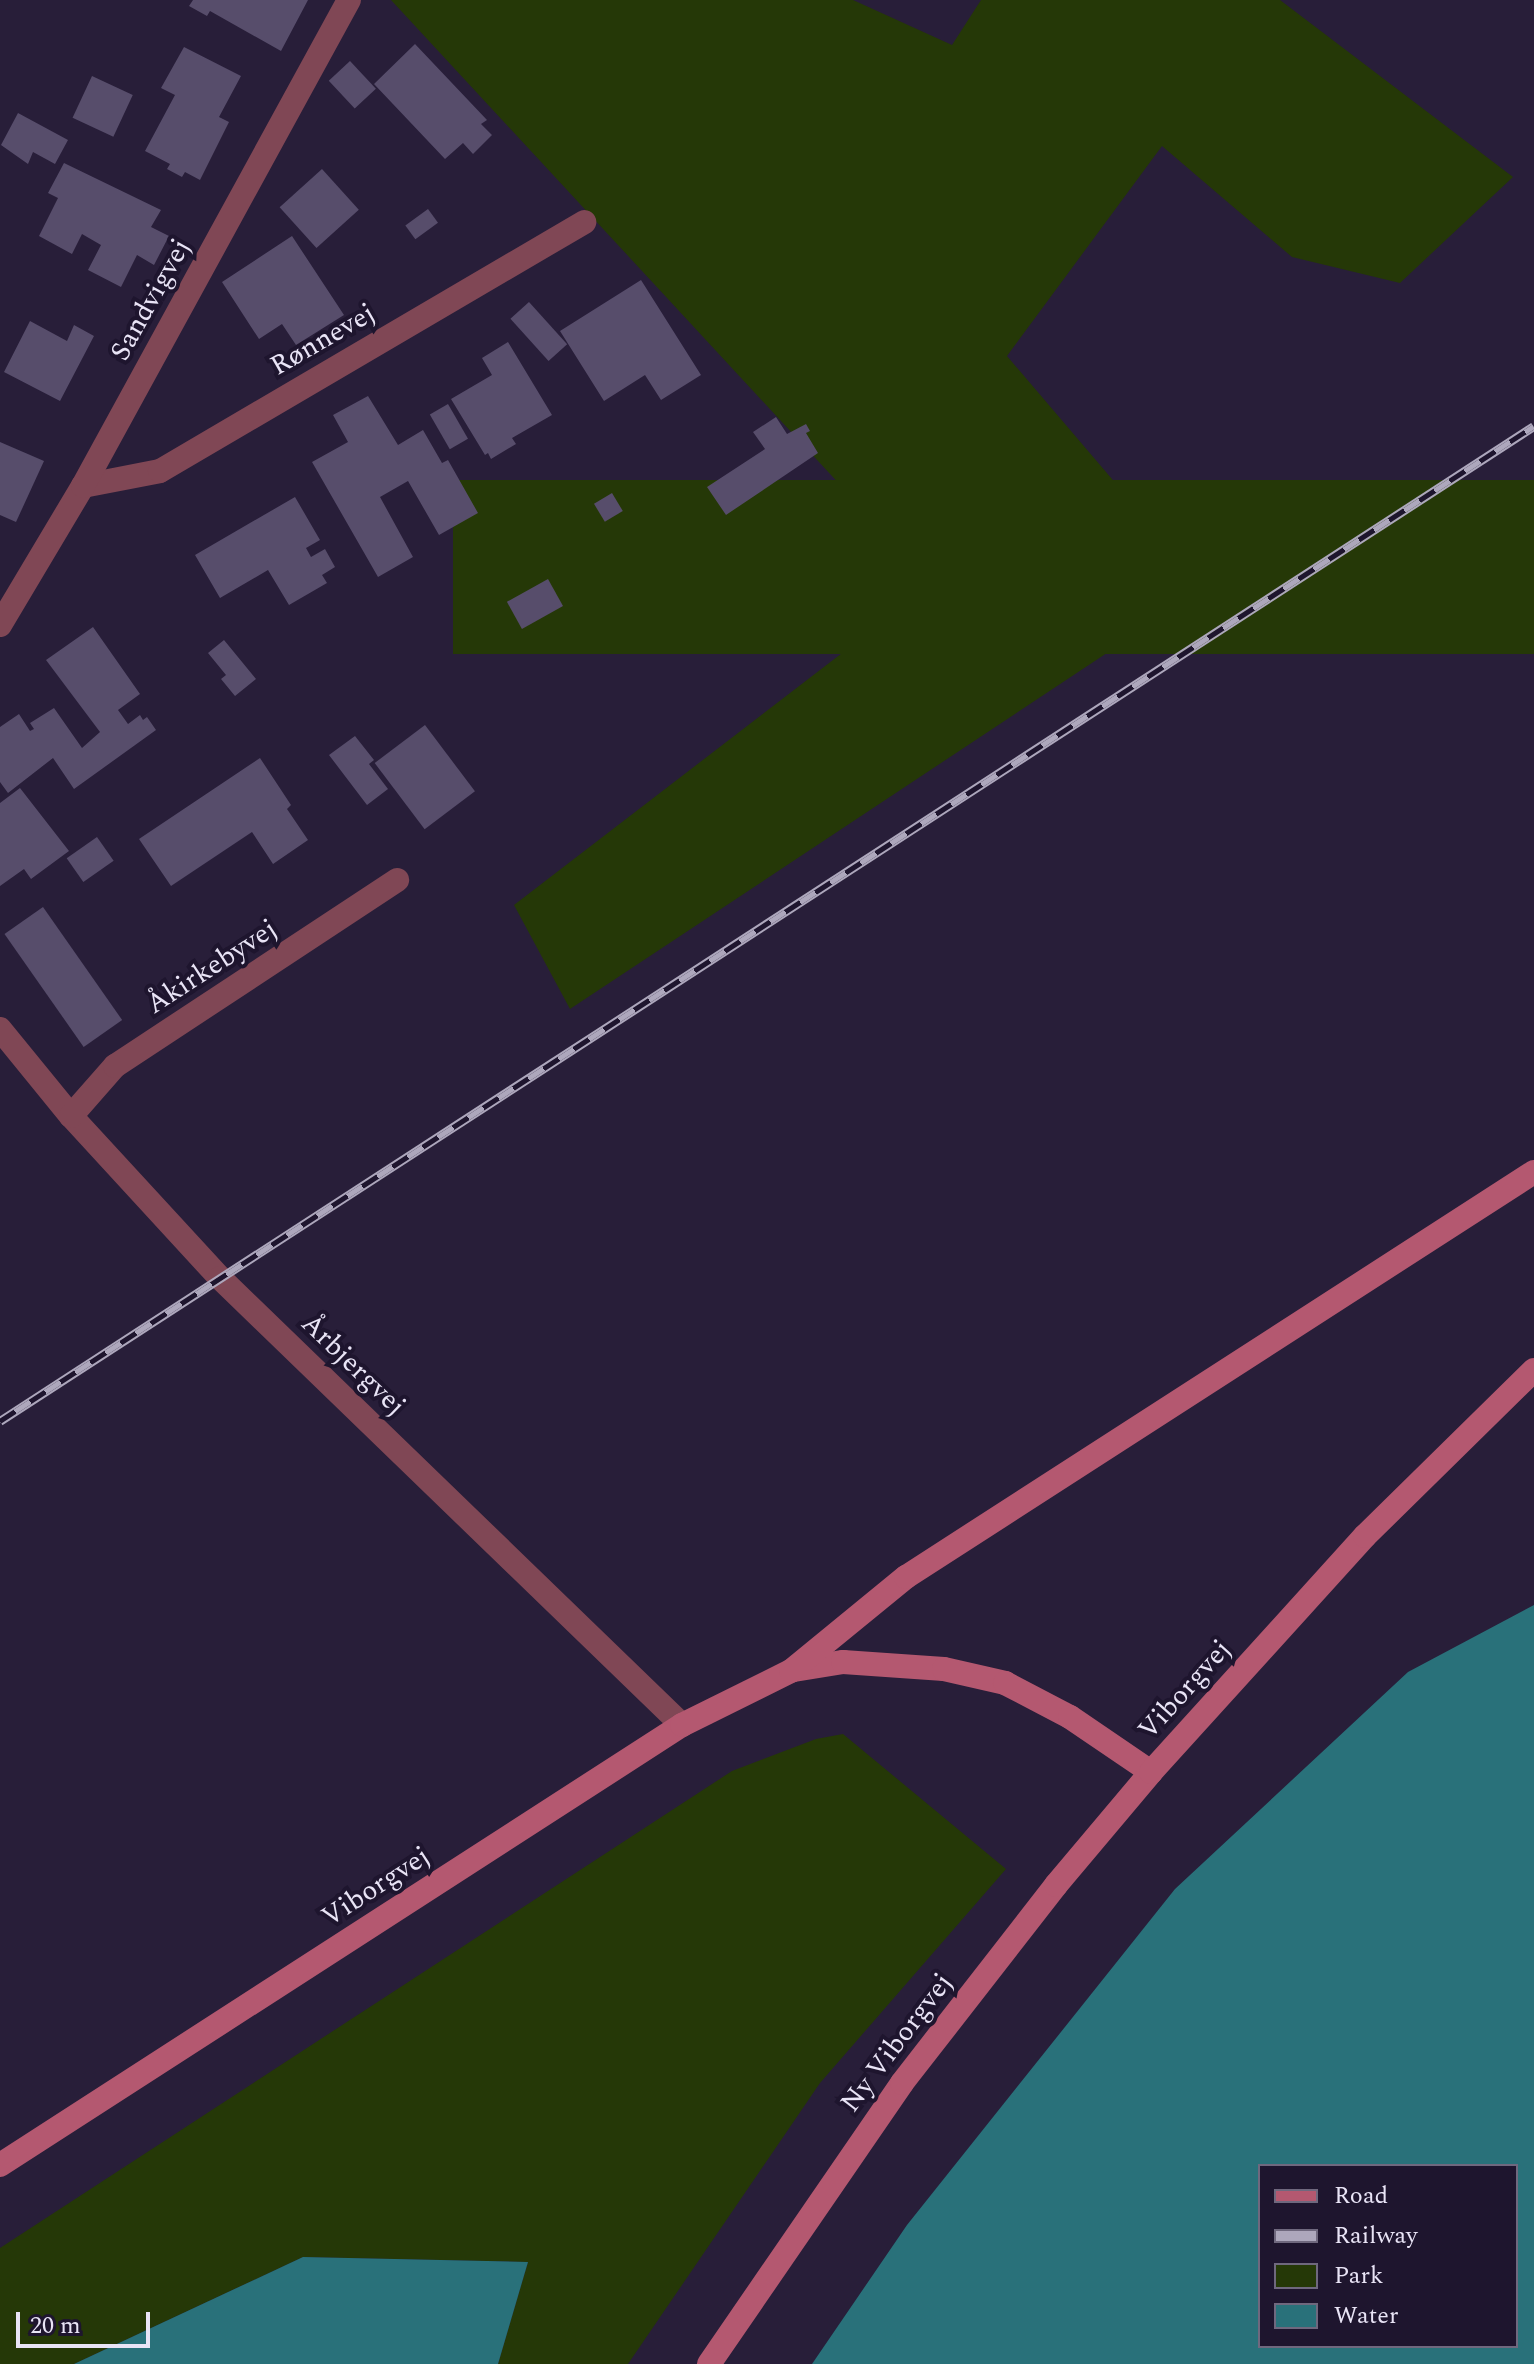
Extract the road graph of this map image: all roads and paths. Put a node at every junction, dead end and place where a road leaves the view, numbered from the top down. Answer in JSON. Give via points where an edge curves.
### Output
{"nodes":[{"id":1,"x":349,"y":0,"type":"edge"},
{"id":2,"x":584,"y":222,"type":"dead end"},
{"id":3,"x":83,"y":486,"type":"junction"},
{"id":4,"x":0,"y":625,"type":"edge"},
{"id":5,"x":397,"y":880,"type":"dead end"},
{"id":6,"x":0,"y":1029,"type":"edge"},
{"id":7,"x":71,"y":1116,"type":"junction"},
{"id":8,"x":1534,"y":1172,"type":"edge"},
{"id":9,"x":1534,"y":1370,"type":"edge"},
{"id":10,"x":791,"y":1671,"type":"junction"},
{"id":11,"x":682,"y":1725,"type":"junction"},
{"id":12,"x":1151,"y":1772,"type":"junction"},
{"id":13,"x":0,"y":2165,"type":"edge"},
{"id":14,"x":709,"y":2364,"type":"edge"}],
"edges":[{"from":1,"to":3,"type":"street","name":"Sandvigvej"},
{"from":2,"to":3,"type":"street","name":"Rønnevej","via":[[160,471]]},
{"from":3,"to":4,"type":"street","name":"Sandvigvej"},
{"from":5,"to":7,"type":"street","name":"Åkirkebyvej","via":[[115,1066]]},
{"from":6,"to":7,"type":"street","name":"Årbjergvej"},
{"from":7,"to":11,"type":"street","name":"Årbjergvej","via":[[220,1278]]},
{"from":8,"to":10,"type":"street","name":"Viborgvej","via":[[906,1577]]},
{"from":9,"to":12,"type":"street","name":"Viborgvej","via":[[1365,1536]]},
{"from":10,"to":11,"type":"street","name":"Viborgvej"},
{"from":10,"to":12,"type":"street","name":"Viborgvej","via":[[843,1662],[944,1669],[1005,1683],[1070,1717]]},
{"from":11,"to":13,"type":"street","name":"Viborgvej"},
{"from":12,"to":14,"type":"street","name":"Ny Viborgvej","via":[[902,2083]]}]}
